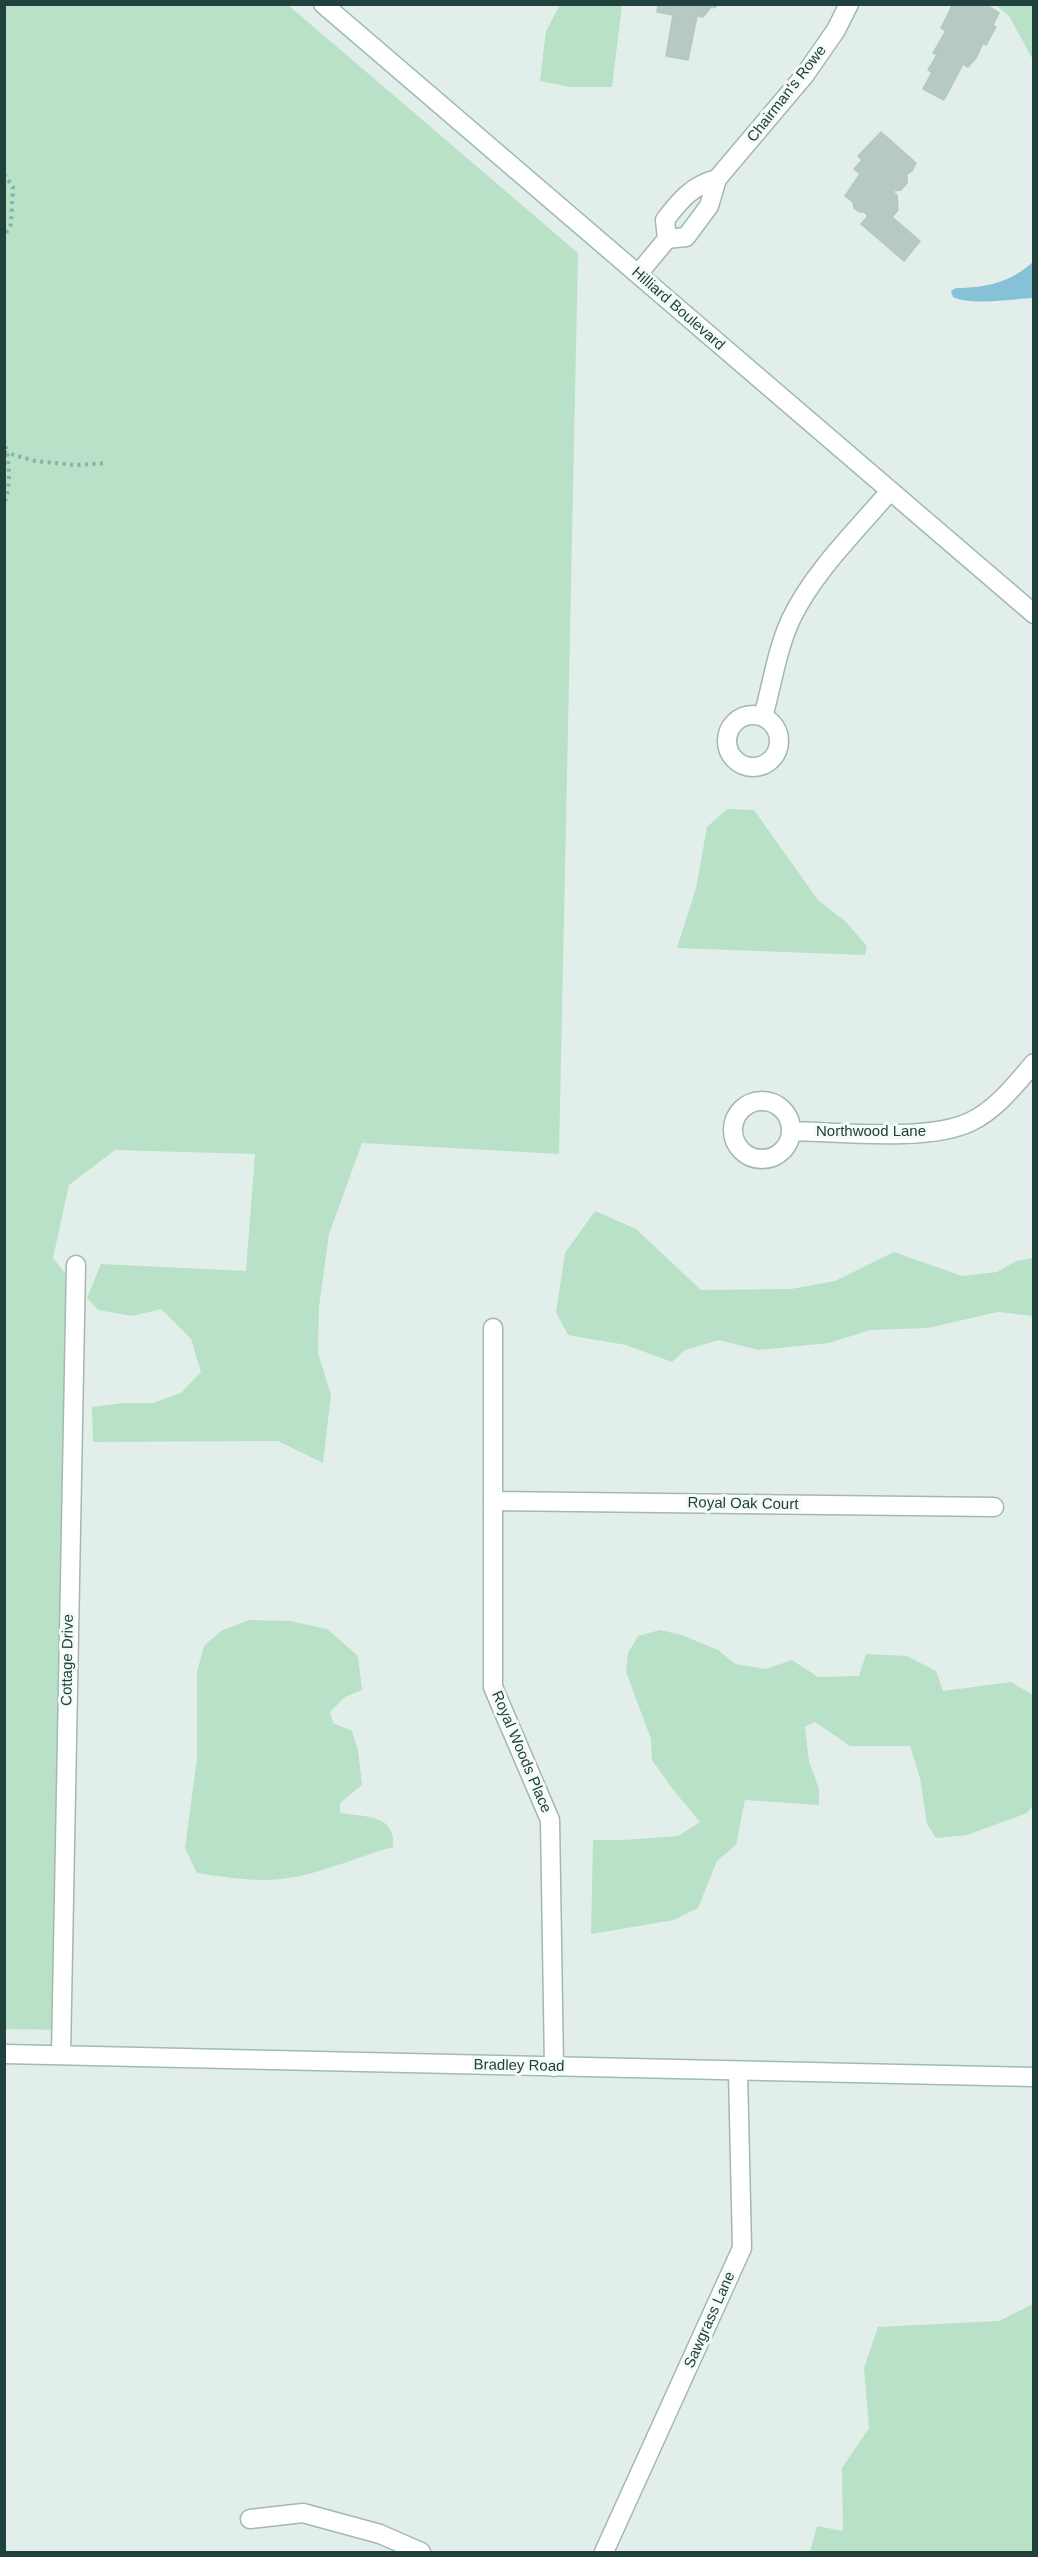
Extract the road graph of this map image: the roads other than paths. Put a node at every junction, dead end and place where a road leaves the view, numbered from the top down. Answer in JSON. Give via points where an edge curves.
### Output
{"nodes":[{"id":1,"x":323,"y":4,"type":"edge"},
{"id":2,"x":849,"y":4,"type":"edge"},
{"id":3,"x":717,"y":179,"type":"junction"},
{"id":4,"x":667,"y":239,"type":"junction"},
{"id":5,"x":638,"y":274,"type":"junction"},
{"id":6,"x":890,"y":491,"type":"junction"},
{"id":7,"x":1034,"y":614,"type":"edge"},
{"id":8,"x":763,"y":717,"type":"dead end"},
{"id":9,"x":1034,"y":1063,"type":"edge"},
{"id":10,"x":791,"y":1131,"type":"dead end"},
{"id":11,"x":76,"y":1265,"type":"dead end"},
{"id":12,"x":493,"y":1328,"type":"dead end"},
{"id":13,"x":493,"y":1501,"type":"junction"},
{"id":14,"x":994,"y":1507,"type":"dead end"},
{"id":15,"x":4,"y":2054,"type":"edge"},
{"id":16,"x":61,"y":2055,"type":"junction"},
{"id":17,"x":554,"y":2067,"type":"junction"},
{"id":18,"x":738,"y":2072,"type":"junction"},
{"id":19,"x":1034,"y":2078,"type":"edge"},
{"id":20,"x":250,"y":2519,"type":"dead end"},
{"id":21,"x":421,"y":2553,"type":"edge"},
{"id":22,"x":604,"y":2553,"type":"edge"}],
"edges":[{"from":1,"to":5,"type":"street","name":"Hilliard Boulevard"},
{"from":2,"to":3,"type":"street","name":"Chairman's Rowe","via":[[804,76]]},
{"from":3,"to":4,"type":"street","name":"Chairman's Rowe","via":[[710,206],[686,237]]},
{"from":3,"to":4,"type":"street","name":"Chairman's Rowe","via":[[701,183],[678,202],[665,220]]},
{"from":4,"to":5,"type":"street","name":"Chairman's Rowe"},
{"from":5,"to":6,"type":"street","name":"Hilliard Boulevard"},
{"from":6,"to":7,"type":"street","name":"Hilliard Boulevard"},
{"from":6,"to":8,"type":"street","via":[[797,607]]},
{"from":9,"to":10,"type":"street","name":"Northwood Lane","via":[[990,1110],[956,1127],[916,1134]]},
{"from":11,"to":16,"type":"street","name":"Cottage Drive"},
{"from":12,"to":13,"type":"street","name":"Royal Woods Place"},
{"from":13,"to":14,"type":"street","name":"Royal Oak Court"},
{"from":13,"to":17,"type":"street","name":"Royal Woods Place","via":[[493,1687],[550,1821]]},
{"from":15,"to":16,"type":"street","name":"Bradley Road"},
{"from":16,"to":17,"type":"street","name":"Bradley Road"},
{"from":17,"to":18,"type":"street","name":"Bradley Road"},
{"from":18,"to":19,"type":"street","name":"Bradley Road"},
{"from":18,"to":22,"type":"street","name":"Sawgrass Lane","via":[[742,2248]]},
{"from":20,"to":21,"type":"street","via":[[303,2513],[380,2534]]}]}
